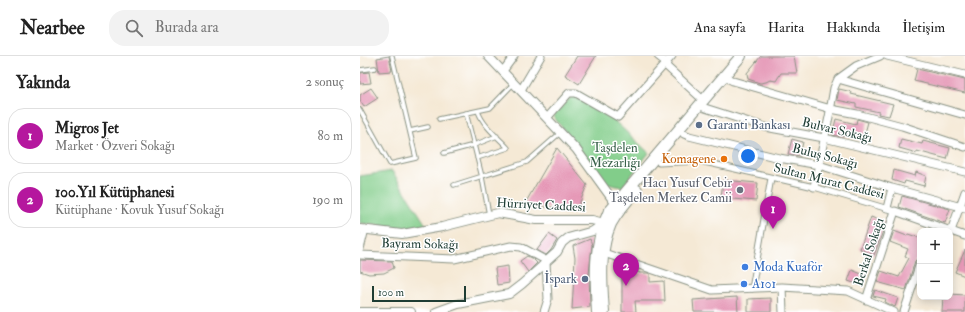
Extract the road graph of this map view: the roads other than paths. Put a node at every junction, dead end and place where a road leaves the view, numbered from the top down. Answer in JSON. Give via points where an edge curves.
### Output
{"nodes":[{"id":1,"x":392,"y":56,"type":"edge"},
{"id":2,"x":488,"y":56,"type":"edge"},
{"id":3,"x":514,"y":56,"type":"edge"},
{"id":4,"x":541,"y":56,"type":"edge"},
{"id":5,"x":658,"y":56,"type":"edge"},
{"id":6,"x":672,"y":56,"type":"edge"},
{"id":7,"x":741,"y":56,"type":"edge"},
{"id":8,"x":748,"y":56,"type":"edge"},
{"id":9,"x":880,"y":56,"type":"edge"},
{"id":10,"x":887,"y":56,"type":"edge"},
{"id":11,"x":666,"y":64,"type":"junction"},
{"id":12,"x":375,"y":68,"type":"dead end"},
{"id":13,"x":360,"y":70,"type":"edge"},
{"id":14,"x":503,"y":71,"type":"junction"},
{"id":15,"x":965,"y":76,"type":"edge"},
{"id":16,"x":729,"y":79,"type":"junction"},
{"id":17,"x":838,"y":79,"type":"junction"},
{"id":18,"x":514,"y":83,"type":"junction"},
{"id":19,"x":521,"y":90,"type":"junction"},
{"id":20,"x":704,"y":104,"type":"junction"},
{"id":21,"x":830,"y":109,"type":"junction"},
{"id":22,"x":360,"y":110,"type":"edge"},
{"id":23,"x":478,"y":110,"type":"junction"},
{"id":24,"x":466,"y":113,"type":"junction"},
{"id":25,"x":965,"y":115,"type":"edge"},
{"id":26,"x":438,"y":118,"type":"dead end"},
{"id":27,"x":547,"y":118,"type":"junction"},
{"id":28,"x":428,"y":127,"type":"dead end"},
{"id":29,"x":410,"y":131,"type":"junction"},
{"id":30,"x":560,"y":133,"type":"junction"},
{"id":31,"x":684,"y":134,"type":"junction"},
{"id":32,"x":497,"y":136,"type":"junction"},
{"id":33,"x":824,"y":138,"type":"junction"},
{"id":34,"x":474,"y":145,"type":"junction"},
{"id":35,"x":965,"y":147,"type":"edge"},
{"id":36,"x":444,"y":153,"type":"dead end"},
{"id":37,"x":477,"y":158,"type":"junction"},
{"id":38,"x":659,"y":162,"type":"junction"},
{"id":39,"x":819,"y":165,"type":"junction"},
{"id":40,"x":965,"y":172,"type":"edge"},
{"id":41,"x":482,"y":176,"type":"junction"},
{"id":42,"x":770,"y":178,"type":"junction"},
{"id":43,"x":454,"y":186,"type":"dead end"},
{"id":44,"x":814,"y":187,"type":"junction"},
{"id":45,"x":892,"y":188,"type":"junction"},
{"id":46,"x":965,"y":192,"type":"edge"},
{"id":47,"x":618,"y":206,"type":"junction"},
{"id":48,"x":962,"y":207,"type":"edge"},
{"id":49,"x":887,"y":208,"type":"junction"},
{"id":50,"x":895,"y":211,"type":"junction"},
{"id":51,"x":489,"y":215,"type":"junction"},
{"id":52,"x":607,"y":224,"type":"junction"},
{"id":53,"x":931,"y":228,"type":"edge"},
{"id":54,"x":952,"y":228,"type":"edge"},
{"id":55,"x":363,"y":229,"type":"edge"},
{"id":56,"x":953,"y":231,"type":"edge"},
{"id":57,"x":965,"y":236,"type":"edge"},
{"id":58,"x":360,"y":249,"type":"edge"},
{"id":59,"x":604,"y":253,"type":"junction"},
{"id":60,"x":360,"y":255,"type":"edge"},
{"id":61,"x":546,"y":261,"type":"junction"},
{"id":62,"x":920,"y":264,"type":"edge"},
{"id":63,"x":782,"y":288,"type":"junction"},
{"id":64,"x":752,"y":289,"type":"junction"},
{"id":65,"x":866,"y":300,"type":"junction"},
{"id":66,"x":360,"y":312,"type":"edge"},
{"id":67,"x":411,"y":312,"type":"edge"},
{"id":68,"x":436,"y":312,"type":"edge"},
{"id":69,"x":544,"y":312,"type":"edge"},
{"id":70,"x":597,"y":312,"type":"edge"},
{"id":71,"x":604,"y":312,"type":"edge"},
{"id":72,"x":783,"y":312,"type":"edge"},
{"id":73,"x":894,"y":312,"type":"edge"},
{"id":74,"x":904,"y":312,"type":"edge"}],
"edges":[{"from":1,"to":29,"type":"lane"},
{"from":2,"to":14,"type":"street"},
{"from":3,"to":14,"type":"street"},
{"from":4,"to":19,"type":"street"},
{"from":5,"to":11,"type":"street"},
{"from":6,"to":11,"type":"street"},
{"from":7,"to":20,"type":"main road"},
{"from":8,"to":16,"type":"main road"},
{"from":9,"to":17,"type":"street","via":[[856,66]]},
{"from":10,"to":15,"type":"street"},
{"from":11,"to":20,"type":"street"},
{"from":11,"to":27,"type":"street","via":[[618,117],[576,93],[569,93]]},
{"from":12,"to":13,"type":"lane"},
{"from":14,"to":18,"type":"street"},
{"from":16,"to":20,"type":"main road"},
{"from":16,"to":21,"type":"street"},
{"from":17,"to":21,"type":"street"},
{"from":17,"to":25,"type":"street"},
{"from":18,"to":19,"type":"street"},
{"from":18,"to":23,"type":"lane","via":[[490,108]]},
{"from":19,"to":27,"type":"street"},
{"from":20,"to":31,"type":"main road"},
{"from":20,"to":33,"type":"street","name":"Bulvar Sokağı","via":[[765,127]]},
{"from":20,"to":47,"type":"main road"},
{"from":21,"to":33,"type":"street"},
{"from":21,"to":35,"type":"street","via":[[929,134]]},
{"from":22,"to":29,"type":"lane","via":[[390,164],[416,158]]},
{"from":23,"to":24,"type":"lane"},
{"from":23,"to":32,"type":"lane","via":[[483,121]]},
{"from":24,"to":26,"type":"lane"},
{"from":24,"to":34,"type":"lane"},
{"from":27,"to":30,"type":"street"},
{"from":28,"to":29,"type":"lane"},
{"from":30,"to":41,"type":"lane","via":[[527,162]]},
{"from":30,"to":47,"type":"street","via":[[576,149]]},
{"from":31,"to":38,"type":"main road"},
{"from":31,"to":39,"type":"street","name":"Buluş Sokağı"},
{"from":32,"to":34,"type":"lane"},
{"from":32,"to":37,"type":"lane","via":[[508,148]]},
{"from":33,"to":39,"type":"street"},
{"from":33,"to":40,"type":"street","name":"Bulvar Sokağı"},
{"from":34,"to":36,"type":"lane"},
{"from":34,"to":37,"type":"lane"},
{"from":37,"to":41,"type":"lane"},
{"from":38,"to":42,"type":"street","name":"Sultan Murat Caddesi","via":[[700,161]]},
{"from":38,"to":47,"type":"main road"},
{"from":39,"to":44,"type":"street"},
{"from":39,"to":45,"type":"street","name":"Buluş Sokağı"},
{"from":41,"to":43,"type":"lane"},
{"from":41,"to":51,"type":"lane"},
{"from":42,"to":44,"type":"street","name":"Sultan Murat Caddesi"},
{"from":42,"to":64,"type":"street"},
{"from":44,"to":49,"type":"street","name":"Sultan Murat Caddesi"},
{"from":45,"to":48,"type":"street","name":"Buluş Sokağı"},
{"from":45,"to":49,"type":"street"},
{"from":46,"to":48,"type":"street"},
{"from":47,"to":52,"type":"main road"},
{"from":48,"to":54,"type":"street"},
{"from":49,"to":50,"type":"street","name":"Sultan Murat Caddesi"},
{"from":50,"to":53,"type":"street","name":"Sultan Murat Caddesi"},
{"from":50,"to":65,"type":"street","name":"Berkal Sokağı"},
{"from":51,"to":52,"type":"street","name":"Hürriyet Caddesi","via":[[498,213],[536,220],[592,220]]},
{"from":51,"to":55,"type":"street","name":"Hürriyet Caddesi","via":[[408,234]]},
{"from":52,"to":59,"type":"main road"},
{"from":52,"to":61,"type":"street","via":[[591,232],[568,238]]},
{"from":52,"to":70,"type":"main road","via":[[597,251]]},
{"from":55,"to":58,"type":"street"},
{"from":56,"to":57,"type":"street","name":"Sultan Murat Caddesi"},
{"from":59,"to":64,"type":"street","via":[[712,290]]},
{"from":59,"to":71,"type":"main road"},
{"from":60,"to":61,"type":"street","name":"Bayram Sokağı","via":[[454,259],[511,246],[521,247]]},
{"from":61,"to":68,"type":"street","via":[[508,294],[458,304]]},
{"from":61,"to":69,"type":"street","via":[[548,299]]},
{"from":62,"to":74,"type":"street"},
{"from":63,"to":64,"type":"street"},
{"from":63,"to":65,"type":"street","via":[[848,291]]},
{"from":63,"to":72,"type":"street"},
{"from":65,"to":73,"type":"street"},
{"from":66,"to":67,"type":"street"}]}
